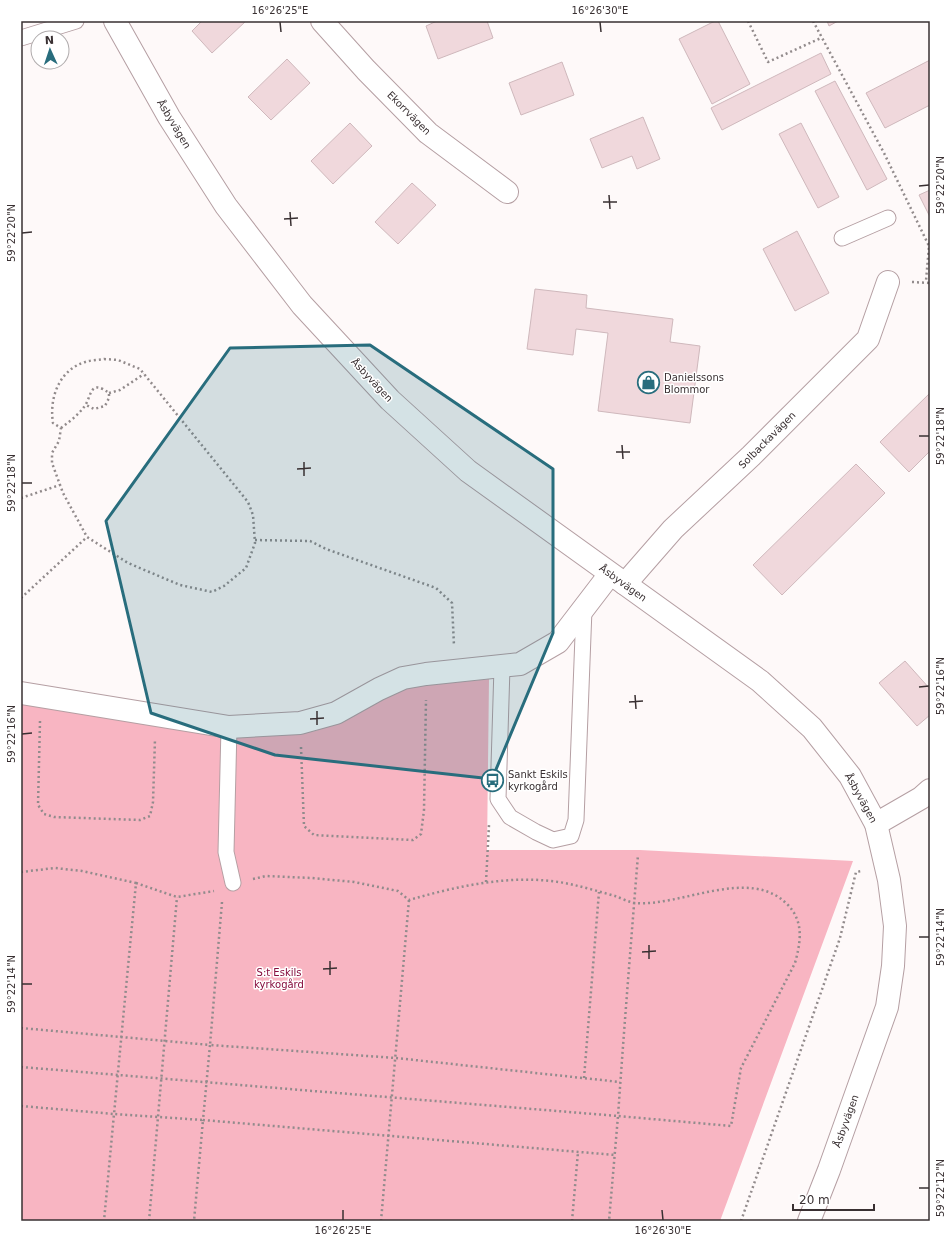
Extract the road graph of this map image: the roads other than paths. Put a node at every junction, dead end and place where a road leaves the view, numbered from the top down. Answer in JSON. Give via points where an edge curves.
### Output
{"nodes":[{"id":1,"x":76,"y":21,"type":"edge"},
{"id":2,"x":115,"y":21,"type":"edge"},
{"id":3,"x":322,"y":21,"type":"edge"},
{"id":4,"x":21,"y":38,"type":"edge"},
{"id":5,"x":507,"y":192,"type":"dead end"},
{"id":6,"x":888,"y":218,"type":"dead end"},
{"id":7,"x":842,"y":238,"type":"dead end"},
{"id":8,"x":888,"y":282,"type":"dead end"},
{"id":9,"x":618,"y":579,"type":"junction"},
{"id":10,"x":584,"y":609,"type":"junction"},
{"id":11,"x":502,"y":667,"type":"junction"},
{"id":12,"x":31,"y":694,"type":"edge"},
{"id":13,"x":229,"y":727,"type":"junction"},
{"id":14,"x":930,"y":790,"type":"edge"},
{"id":15,"x":876,"y":824,"type":"junction"},
{"id":16,"x":228,"y":886,"type":"road end"},
{"id":17,"x":809,"y":1221,"type":"edge"}],
"edges":[{"from":1,"to":4,"type":"lane"},
{"from":2,"to":9,"type":"street","name":"Åsbyvägen","via":[[169,117],[226,206],[302,305],[390,400],[468,471]]},
{"from":3,"to":5,"type":"street","name":"Ekorrvägen","via":[[428,133]]},
{"from":6,"to":7,"type":"lane"},
{"from":8,"to":9,"type":"street","name":"Solbackavägen","via":[[868,339],[751,456]]},
{"from":9,"to":10,"type":"street","name":"Solbackavägen"},
{"from":9,"to":15,"type":"street","name":"Åsbyvägen","via":[[760,681],[812,728],[850,776]]},
{"from":10,"to":11,"type":"street","name":"Solbackavägen","via":[[558,642],[520,664]]},
{"from":10,"to":11,"type":"lane","via":[[576,820],[571,836],[553,840],[536,832],[510,817],[498,799]]},
{"from":11,"to":13,"type":"street","name":"Solbackavägen","via":[[455,670],[403,678],[336,714],[300,723]]},
{"from":12,"to":13,"type":"street","name":"Solbackavägen"},
{"from":13,"to":16,"type":"lane","via":[[226,852]]},
{"from":14,"to":15,"type":"street"},
{"from":15,"to":17,"type":"street","name":"Åsbyvägen","via":[[895,926],[887,1007]]}]}
